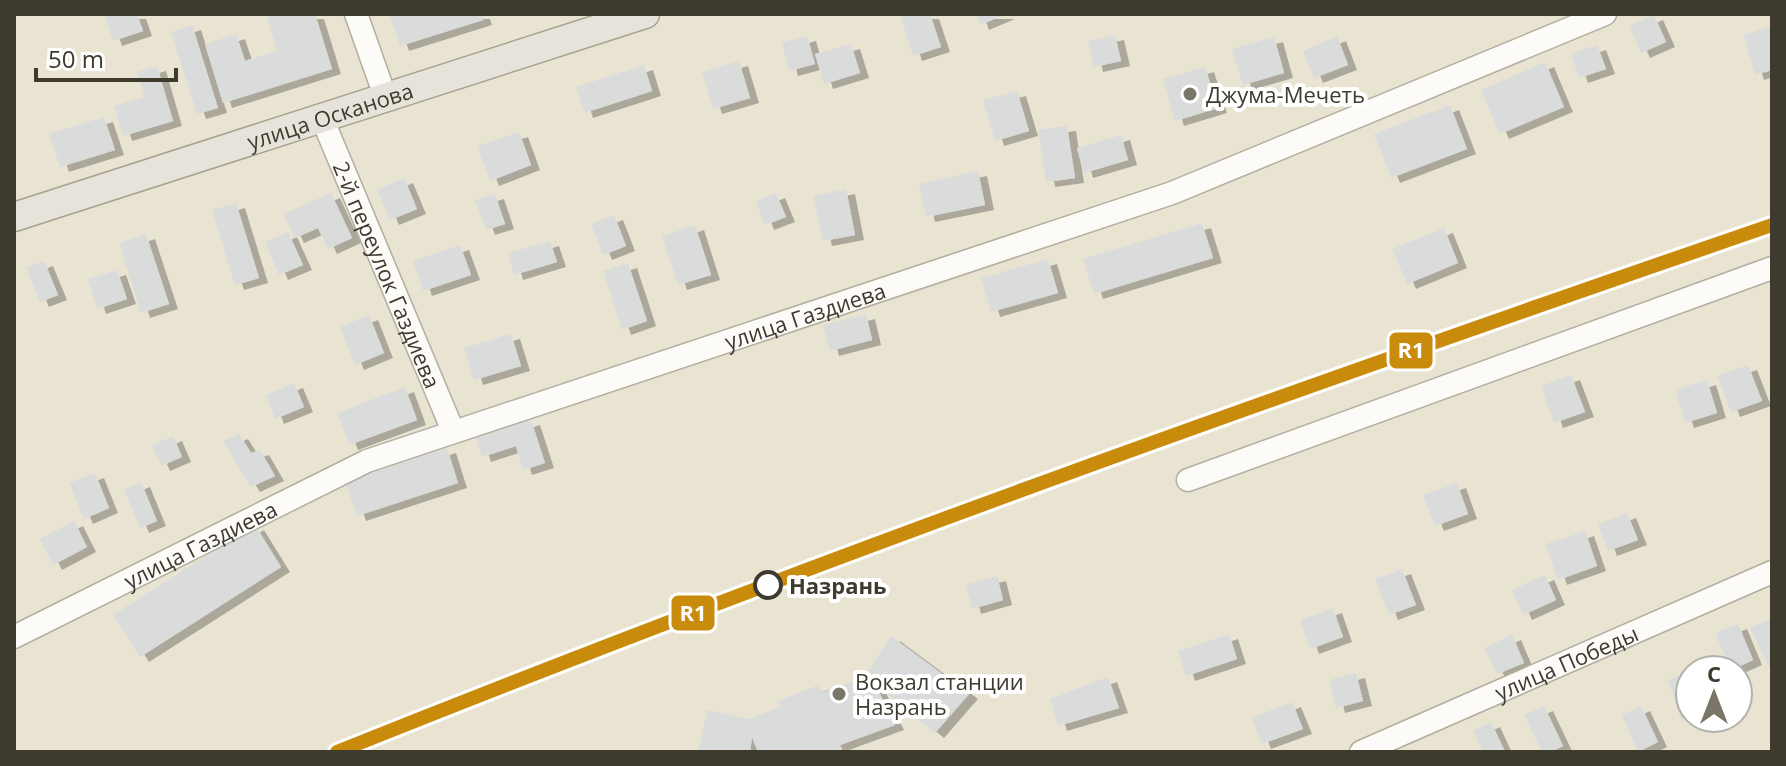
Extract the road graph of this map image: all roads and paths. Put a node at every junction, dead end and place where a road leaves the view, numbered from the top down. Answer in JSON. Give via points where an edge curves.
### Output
{"nodes":[{"id":1,"x":356,"y":14,"type":"edge"},
{"id":2,"x":645,"y":14,"type":"edge"},
{"id":3,"x":1605,"y":14,"type":"edge"},
{"id":4,"x":385,"y":96,"type":"junction"},
{"id":5,"x":321,"y":116,"type":"junction"},
{"id":6,"x":14,"y":217,"type":"edge"},
{"id":7,"x":1772,"y":268,"type":"edge"},
{"id":8,"x":453,"y":431,"type":"junction"},
{"id":9,"x":1188,"y":480,"type":"dead end"},
{"id":10,"x":1772,"y":572,"type":"edge"},
{"id":11,"x":14,"y":637,"type":"edge"},
{"id":12,"x":1361,"y":752,"type":"edge"}],
"edges":[{"from":1,"to":4,"type":"street"},
{"from":2,"to":4,"type":"main road","name":"улица Осканова"},
{"from":3,"to":8,"type":"street","name":"улица Газдиева","via":[[1172,193]]},
{"from":4,"to":5,"type":"main road","name":"улица Осканова"},
{"from":5,"to":6,"type":"main road","name":"улица Осканова"},
{"from":5,"to":8,"type":"street","name":"2-й переулок Газдиева"},
{"from":7,"to":9,"type":"street"},
{"from":8,"to":11,"type":"street","name":"улица Газдиева","via":[[367,461]]},
{"from":10,"to":12,"type":"street","name":"улица Победы"}]}
